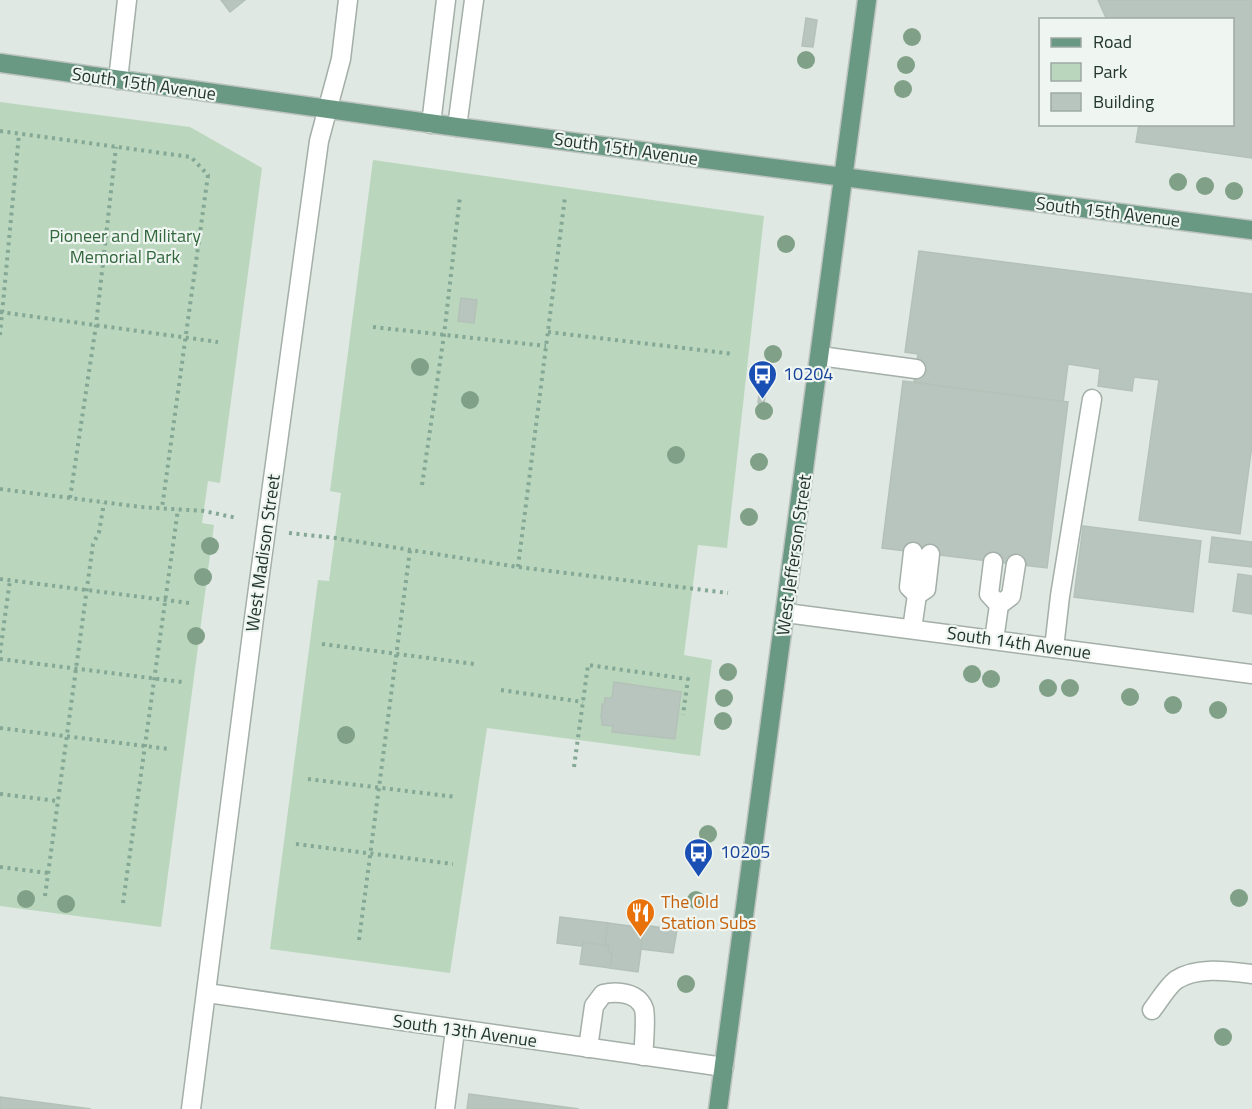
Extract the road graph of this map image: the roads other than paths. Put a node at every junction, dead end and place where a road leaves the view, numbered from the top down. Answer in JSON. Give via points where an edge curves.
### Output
{"nodes":[{"id":1,"x":127,"y":0,"type":"edge"},
{"id":2,"x":348,"y":0,"type":"edge"},
{"id":3,"x":446,"y":0,"type":"edge"},
{"id":4,"x":474,"y":0,"type":"edge"},
{"id":5,"x":867,"y":0,"type":"edge"},
{"id":6,"x":0,"y":63,"type":"edge"},
{"id":7,"x":118,"y":80,"type":"junction"},
{"id":8,"x":328,"y":110,"type":"junction"},
{"id":9,"x":431,"y":124,"type":"junction"},
{"id":10,"x":457,"y":127,"type":"junction"},
{"id":11,"x":844,"y":178,"type":"junction"},
{"id":12,"x":1252,"y":230,"type":"edge"},
{"id":13,"x":820,"y":356,"type":"junction"},
{"id":14,"x":916,"y":369,"type":"dead end"},
{"id":15,"x":1092,"y":399,"type":"dead end"},
{"id":16,"x":921,"y":553,"type":"dead end"},
{"id":17,"x":993,"y":562,"type":"dead end"},
{"id":18,"x":1016,"y":564,"type":"dead end"},
{"id":19,"x":999,"y":605,"type":"junction"},
{"id":20,"x":786,"y":612,"type":"junction"},
{"id":21,"x":912,"y":629,"type":"junction"},
{"id":22,"x":994,"y":640,"type":"junction"},
{"id":23,"x":1054,"y":648,"type":"junction"},
{"id":24,"x":1252,"y":674,"type":"edge"},
{"id":25,"x":1252,"y":974,"type":"edge"},
{"id":26,"x":207,"y":993,"type":"junction"},
{"id":27,"x":1152,"y":1010,"type":"dead end"},
{"id":28,"x":455,"y":1030,"type":"junction"},
{"id":29,"x":588,"y":1048,"type":"junction"},
{"id":30,"x":644,"y":1056,"type":"junction"},
{"id":31,"x":724,"y":1067,"type":"junction"},
{"id":32,"x":191,"y":1109,"type":"edge"},
{"id":33,"x":445,"y":1109,"type":"edge"},
{"id":34,"x":718,"y":1109,"type":"edge"}],
"edges":[{"from":1,"to":7,"type":"street"},
{"from":2,"to":8,"type":"street","name":"West Madison Street","via":[[341,59]]},
{"from":3,"to":9,"type":"street"},
{"from":4,"to":10,"type":"street"},
{"from":5,"to":11,"type":"main road","name":"West Jefferson Street"},
{"from":6,"to":7,"type":"main road","name":"South 15th Avenue"},
{"from":7,"to":8,"type":"main road","name":"South 15th Avenue"},
{"from":8,"to":9,"type":"main road","name":"South 15th Avenue"},
{"from":8,"to":26,"type":"street","name":"West Madison Street","via":[[320,141],[266,531]]},
{"from":9,"to":10,"type":"main road","name":"South 15th Avenue"},
{"from":10,"to":11,"type":"main road","name":"South 15th Avenue"},
{"from":11,"to":12,"type":"main road","name":"South 15th Avenue"},
{"from":11,"to":13,"type":"main road","name":"West Jefferson Street"},
{"from":13,"to":14,"type":"street"},
{"from":13,"to":20,"type":"main road","name":"West Jefferson Street"},
{"from":15,"to":23,"type":"street"},
{"from":16,"to":21,"type":"street","via":[[926,589],[917,595]]},
{"from":17,"to":19,"type":"street","via":[[988,594]]},
{"from":18,"to":19,"type":"street","via":[[1011,596]]},
{"from":19,"to":22,"type":"street"},
{"from":20,"to":21,"type":"street","name":"South 14th Avenue"},
{"from":20,"to":31,"type":"main road","name":"West Jefferson Street"},
{"from":21,"to":22,"type":"street","name":"South 14th Avenue"},
{"from":22,"to":23,"type":"street","name":"South 14th Avenue"},
{"from":23,"to":24,"type":"street","name":"South 14th Avenue"},
{"from":25,"to":27,"type":"street","via":[[1199,972],[1176,981]]},
{"from":26,"to":28,"type":"street","name":"South 13th Avenue"},
{"from":26,"to":32,"type":"street","name":"West Madison Street"},
{"from":28,"to":29,"type":"street","name":"South 13th Avenue"},
{"from":28,"to":33,"type":"street"},
{"from":29,"to":30,"type":"street","name":"South 13th Avenue"},
{"from":29,"to":30,"type":"street","via":[[594,1006],[603,993],[616,991],[635,998],[644,1009]]},
{"from":30,"to":31,"type":"street","name":"South 13th Avenue"},
{"from":31,"to":34,"type":"main road","name":"West Jefferson Street"}]}
